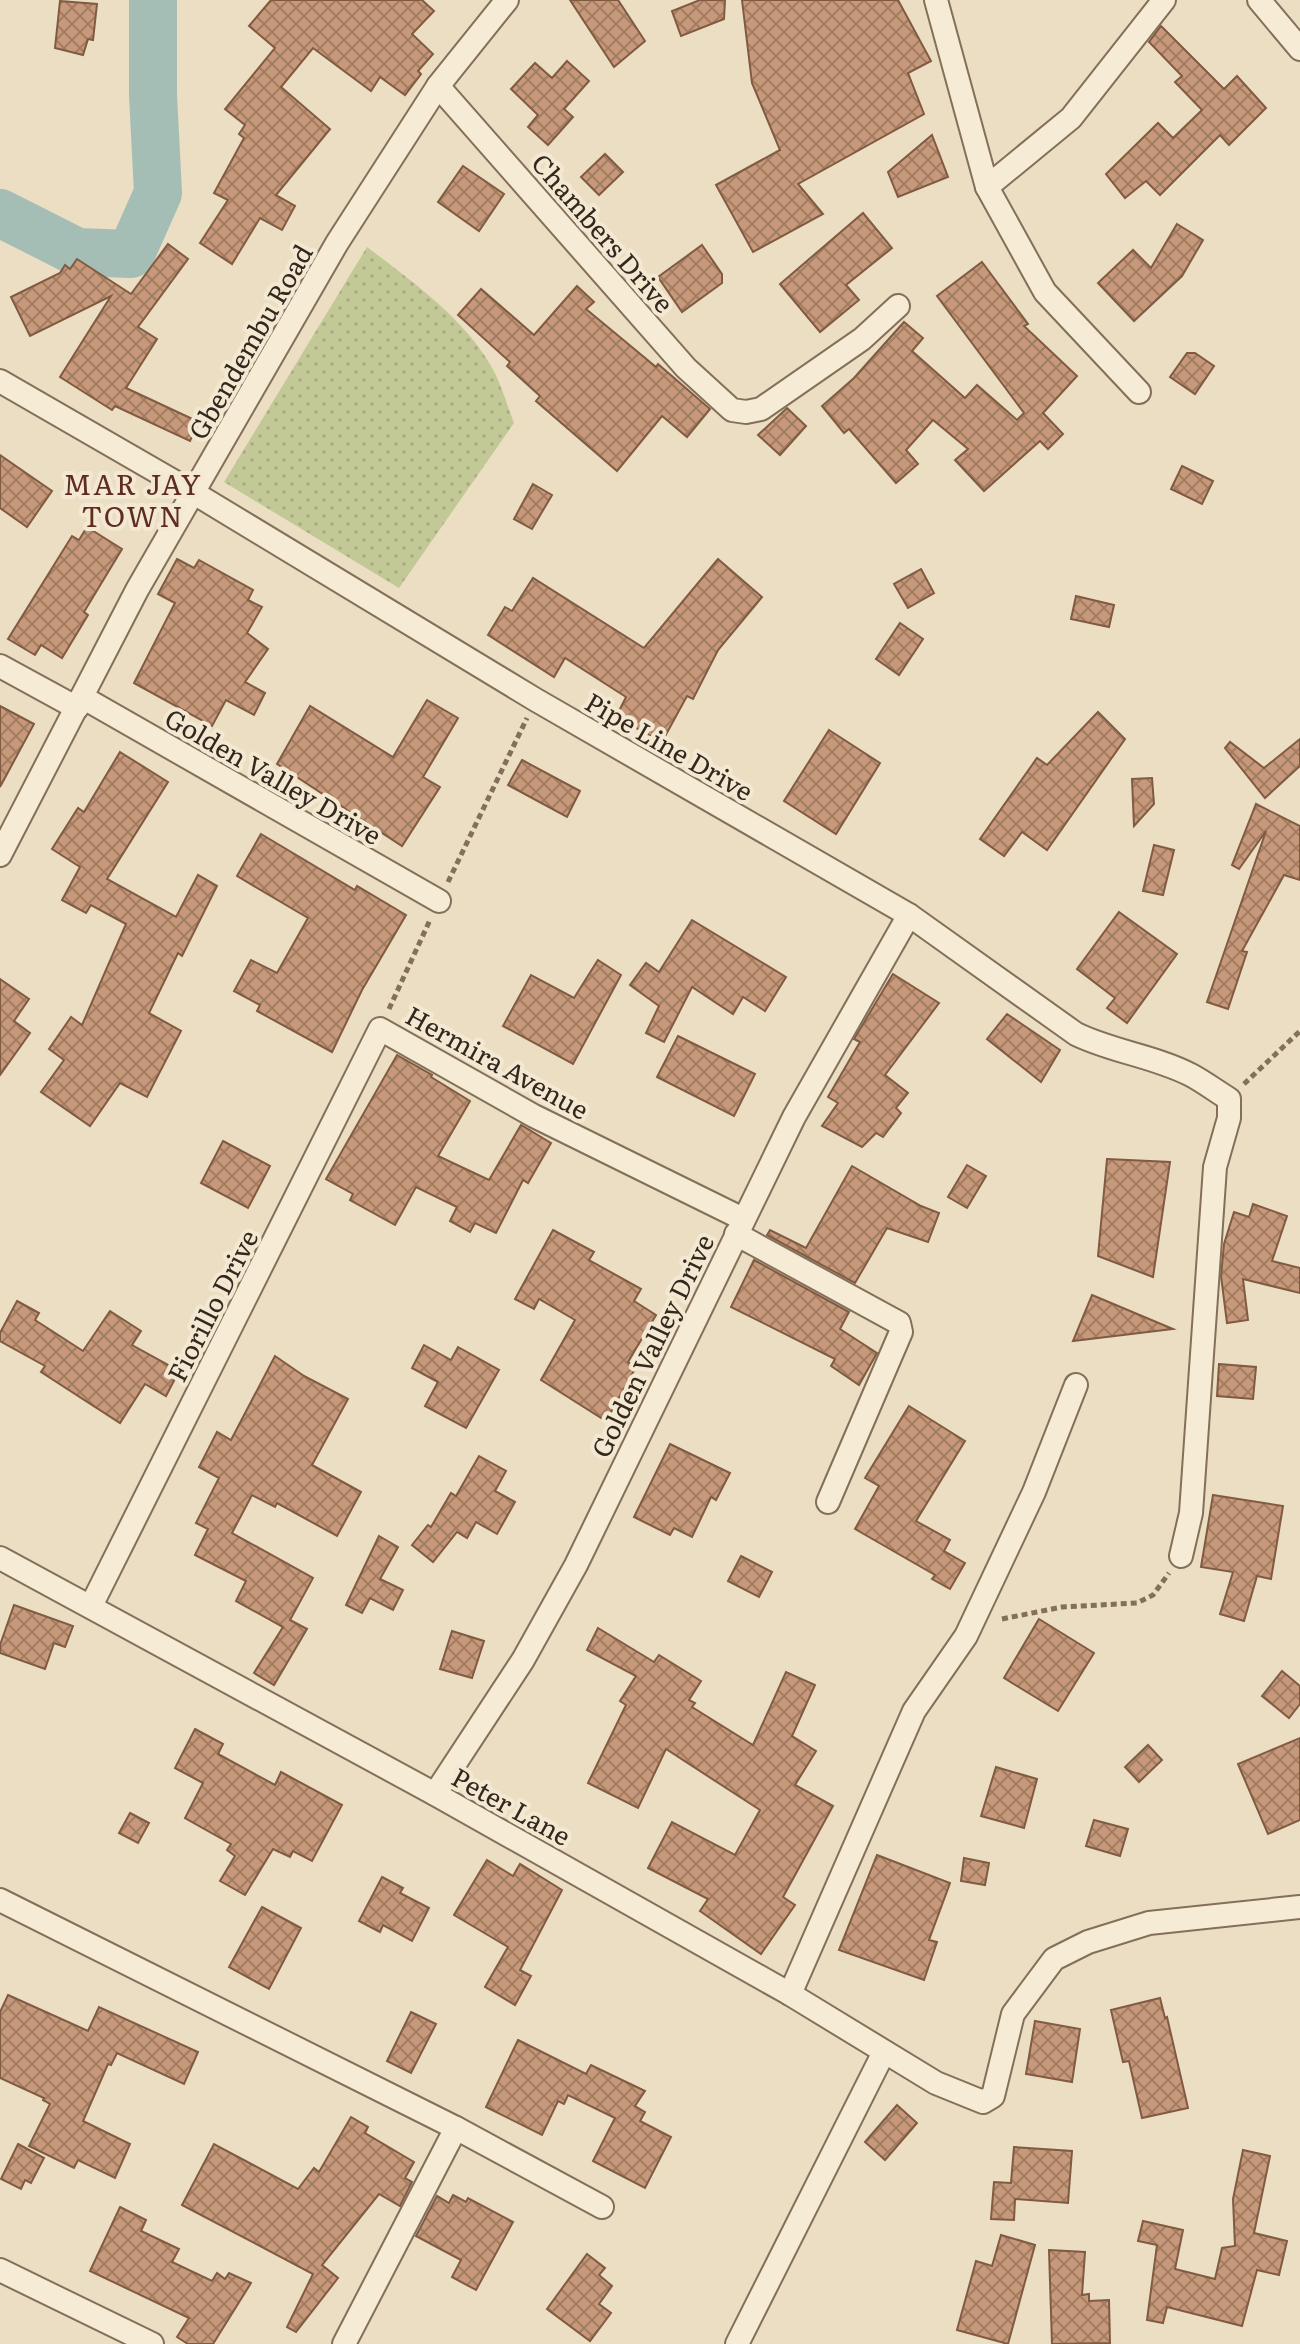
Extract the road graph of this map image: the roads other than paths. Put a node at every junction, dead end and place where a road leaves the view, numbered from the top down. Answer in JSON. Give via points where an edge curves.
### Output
{"nodes":[{"id":1,"x":507,"y":0,"type":"edge"},
{"id":2,"x":936,"y":0,"type":"edge"},
{"id":3,"x":1164,"y":0,"type":"edge"},
{"id":4,"x":1259,"y":0,"type":"edge"},
{"id":5,"x":1300,"y":49,"type":"edge"},
{"id":6,"x":438,"y":86,"type":"junction"},
{"id":7,"x":987,"y":187,"type":"junction"},
{"id":8,"x":898,"y":306,"type":"dead end"},
{"id":9,"x":0,"y":381,"type":"edge"},
{"id":10,"x":1139,"y":392,"type":"dead end"},
{"id":11,"x":194,"y":493,"type":"junction"},
{"id":12,"x":0,"y":666,"type":"edge"},
{"id":13,"x":80,"y":703,"type":"junction"},
{"id":14,"x":0,"y":855,"type":"edge"},
{"id":15,"x":439,"y":901,"type":"road end"},
{"id":16,"x":909,"y":915,"type":"junction"},
{"id":17,"x":380,"y":1029,"type":"joint"},
{"id":18,"x":740,"y":1227,"type":"junction"},
{"id":19,"x":1076,"y":1385,"type":"dead end"},
{"id":20,"x":828,"y":1502,"type":"dead end"},
{"id":21,"x":1181,"y":1556,"type":"road end"},
{"id":22,"x":0,"y":1558,"type":"edge"},
{"id":23,"x":91,"y":1606,"type":"junction"},
{"id":24,"x":435,"y":1794,"type":"junction"},
{"id":25,"x":0,"y":1900,"type":"edge"},
{"id":26,"x":1300,"y":1907,"type":"edge"},
{"id":27,"x":790,"y":1994,"type":"junction"},
{"id":28,"x":884,"y":2052,"type":"junction"},
{"id":29,"x":456,"y":2128,"type":"junction"},
{"id":30,"x":602,"y":2207,"type":"dead end"},
{"id":31,"x":0,"y":2270,"type":"edge"},
{"id":32,"x":152,"y":2344,"type":"edge"},
{"id":33,"x":344,"y":2344,"type":"edge"},
{"id":34,"x":737,"y":2344,"type":"edge"}],
"edges":[{"from":1,"to":6,"type":"street","name":"Gbendembu Road"},
{"from":2,"to":7,"type":"street"},
{"from":3,"to":7,"type":"street","via":[[1071,118]]},
{"from":4,"to":5,"type":"street"},
{"from":6,"to":8,"type":"street","name":"Chambers Drive","via":[[686,368],[732,410],[761,409],[862,339]]},
{"from":6,"to":11,"type":"street","name":"Gbendembu Road","via":[[337,243]]},
{"from":7,"to":10,"type":"street","via":[[1045,292]]},
{"from":9,"to":11,"type":"street","name":"Pipe Line Drive"},
{"from":11,"to":13,"type":"street","name":"Gbendembu Road"},
{"from":11,"to":16,"type":"street","name":"Pipe Line Drive","via":[[536,700]]},
{"from":12,"to":13,"type":"street","name":"Golden Valley Drive"},
{"from":13,"to":14,"type":"street","name":"Gbendembu Road"},
{"from":13,"to":15,"type":"street","name":"Golden Valley Drive"},
{"from":16,"to":18,"type":"street","name":"Golden Valley Drive","via":[[794,1117]]},
{"from":16,"to":21,"type":"street","name":"Pipe Line Drive","via":[[1076,1034],[1190,1074],[1229,1099],[1215,1167],[1191,1513]]},
{"from":17,"to":18,"type":"street","name":"Hermira Avenue"},
{"from":17,"to":23,"type":"street","name":"Fiorillo Drive"},
{"from":18,"to":20,"type":"street","name":"Hermira Avenue","via":[[899,1323],[901,1332]]},
{"from":18,"to":24,"type":"street","name":"Golden Valley Drive","via":[[576,1565],[523,1660]]},
{"from":19,"to":27,"type":"street","via":[[1034,1492],[966,1636],[914,1711]]},
{"from":22,"to":23,"type":"street","name":"Peter Lane"},
{"from":23,"to":24,"type":"street","name":"Peter Lane"},
{"from":24,"to":27,"type":"street","name":"Peter Lane"},
{"from":25,"to":29,"type":"street"},
{"from":26,"to":28,"type":"street","name":"Peter Lane","via":[[1149,1923],[1054,1959],[1013,2014],[993,2096],[983,2102]]},
{"from":27,"to":28,"type":"street","name":"Peter Lane"},
{"from":28,"to":34,"type":"street"},
{"from":29,"to":30,"type":"street"},
{"from":29,"to":33,"type":"street"},
{"from":31,"to":32,"type":"street"}]}
